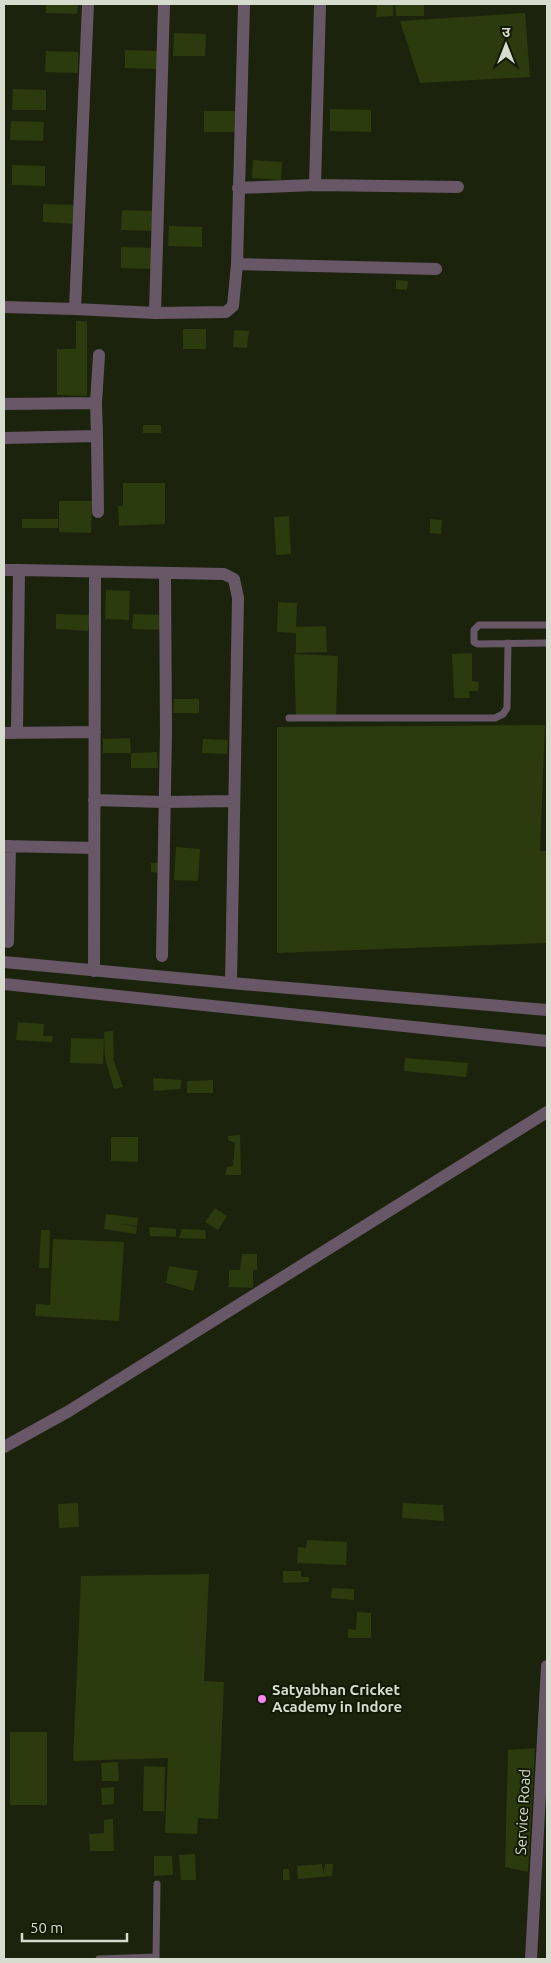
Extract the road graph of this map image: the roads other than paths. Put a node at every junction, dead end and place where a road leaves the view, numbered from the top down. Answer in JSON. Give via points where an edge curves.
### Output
{"nodes":[{"id":1,"x":88,"y":4,"type":"edge"},
{"id":2,"x":164,"y":4,"type":"edge"},
{"id":3,"x":244,"y":4,"type":"edge"},
{"id":4,"x":320,"y":4,"type":"edge"},
{"id":5,"x":315,"y":185,"type":"junction"},
{"id":6,"x":458,"y":187,"type":"dead end"},
{"id":7,"x":238,"y":188,"type":"junction"},
{"id":8,"x":237,"y":264,"type":"junction"},
{"id":9,"x":436,"y":270,"type":"dead end"},
{"id":10,"x":4,"y":307,"type":"edge"},
{"id":11,"x":75,"y":309,"type":"junction"},
{"id":12,"x":155,"y":313,"type":"junction"},
{"id":13,"x":99,"y":355,"type":"dead end"},
{"id":14,"x":96,"y":403,"type":"junction"},
{"id":15,"x":4,"y":404,"type":"edge"},
{"id":16,"x":97,"y":436,"type":"junction"},
{"id":17,"x":4,"y":438,"type":"edge"},
{"id":18,"x":98,"y":512,"type":"dead end"},
{"id":19,"x":4,"y":570,"type":"edge"},
{"id":20,"x":19,"y":570,"type":"junction"},
{"id":21,"x":96,"y":572,"type":"junction"},
{"id":22,"x":165,"y":573,"type":"junction"},
{"id":23,"x":547,"y":625,"type":"edge"},
{"id":24,"x":547,"y":643,"type":"edge"},
{"id":25,"x":508,"y":644,"type":"junction"},
{"id":26,"x":289,"y":718,"type":"dead end"},
{"id":27,"x":95,"y":732,"type":"junction"},
{"id":28,"x":4,"y":733,"type":"edge"},
{"id":29,"x":17,"y":733,"type":"junction"},
{"id":30,"x":94,"y":800,"type":"junction"},
{"id":31,"x":234,"y":801,"type":"junction"},
{"id":32,"x":164,"y":802,"type":"junction"},
{"id":33,"x":7,"y":846,"type":"edge"},
{"id":34,"x":94,"y":848,"type":"junction"},
{"id":35,"x":8,"y":942,"type":"dead end"},
{"id":36,"x":162,"y":956,"type":"dead end"},
{"id":37,"x":4,"y":962,"type":"edge"},
{"id":38,"x":94,"y":971,"type":"junction"},
{"id":39,"x":231,"y":983,"type":"junction"},
{"id":40,"x":4,"y":984,"type":"edge"},
{"id":41,"x":547,"y":1010,"type":"edge"},
{"id":42,"x":547,"y":1041,"type":"edge"},
{"id":43,"x":547,"y":1112,"type":"edge"},
{"id":44,"x":4,"y":1448,"type":"edge"},
{"id":45,"x":547,"y":1666,"type":"edge"},
{"id":46,"x":157,"y":1884,"type":"dead end"},
{"id":47,"x":156,"y":1958,"type":"edge"},
{"id":48,"x":99,"y":1959,"type":"edge"},
{"id":49,"x":531,"y":1959,"type":"edge"}],
"edges":[{"from":1,"to":11,"type":"street"},
{"from":2,"to":12,"type":"street"},
{"from":3,"to":7,"type":"street"},
{"from":4,"to":5,"type":"street"},
{"from":5,"to":6,"type":"street"},
{"from":5,"to":7,"type":"street"},
{"from":7,"to":8,"type":"street"},
{"from":8,"to":9,"type":"street"},
{"from":8,"to":12,"type":"street","via":[[234,306],[226,312]]},
{"from":10,"to":11,"type":"street"},
{"from":11,"to":12,"type":"street"},
{"from":13,"to":14,"type":"street"},
{"from":14,"to":15,"type":"street"},
{"from":14,"to":16,"type":"street"},
{"from":16,"to":17,"type":"street"},
{"from":16,"to":18,"type":"street"},
{"from":19,"to":20,"type":"street"},
{"from":20,"to":21,"type":"street"},
{"from":20,"to":29,"type":"street"},
{"from":21,"to":22,"type":"street"},
{"from":21,"to":27,"type":"street"},
{"from":22,"to":31,"type":"street","via":[[224,574],[234,579],[238,598]]},
{"from":22,"to":32,"type":"street"},
{"from":23,"to":25,"type":"lane","via":[[479,625],[474,630],[475,643]]},
{"from":24,"to":25,"type":"lane"},
{"from":25,"to":26,"type":"lane","via":[[507,708],[495,718]]},
{"from":27,"to":29,"type":"street"},
{"from":27,"to":30,"type":"street"},
{"from":28,"to":29,"type":"street"},
{"from":30,"to":32,"type":"street"},
{"from":30,"to":34,"type":"street"},
{"from":31,"to":32,"type":"street"},
{"from":31,"to":39,"type":"street"},
{"from":32,"to":36,"type":"street"},
{"from":33,"to":34,"type":"street"},
{"from":33,"to":35,"type":"street"},
{"from":34,"to":38,"type":"street"},
{"from":37,"to":38,"type":"street"},
{"from":38,"to":39,"type":"street"},
{"from":39,"to":41,"type":"street"},
{"from":40,"to":42,"type":"street"},
{"from":43,"to":44,"type":"street","via":[[69,1411]]},
{"from":45,"to":49,"type":"street","name":"Service Road"},
{"from":46,"to":47,"type":"lane"},
{"from":47,"to":48,"type":"lane"}]}
